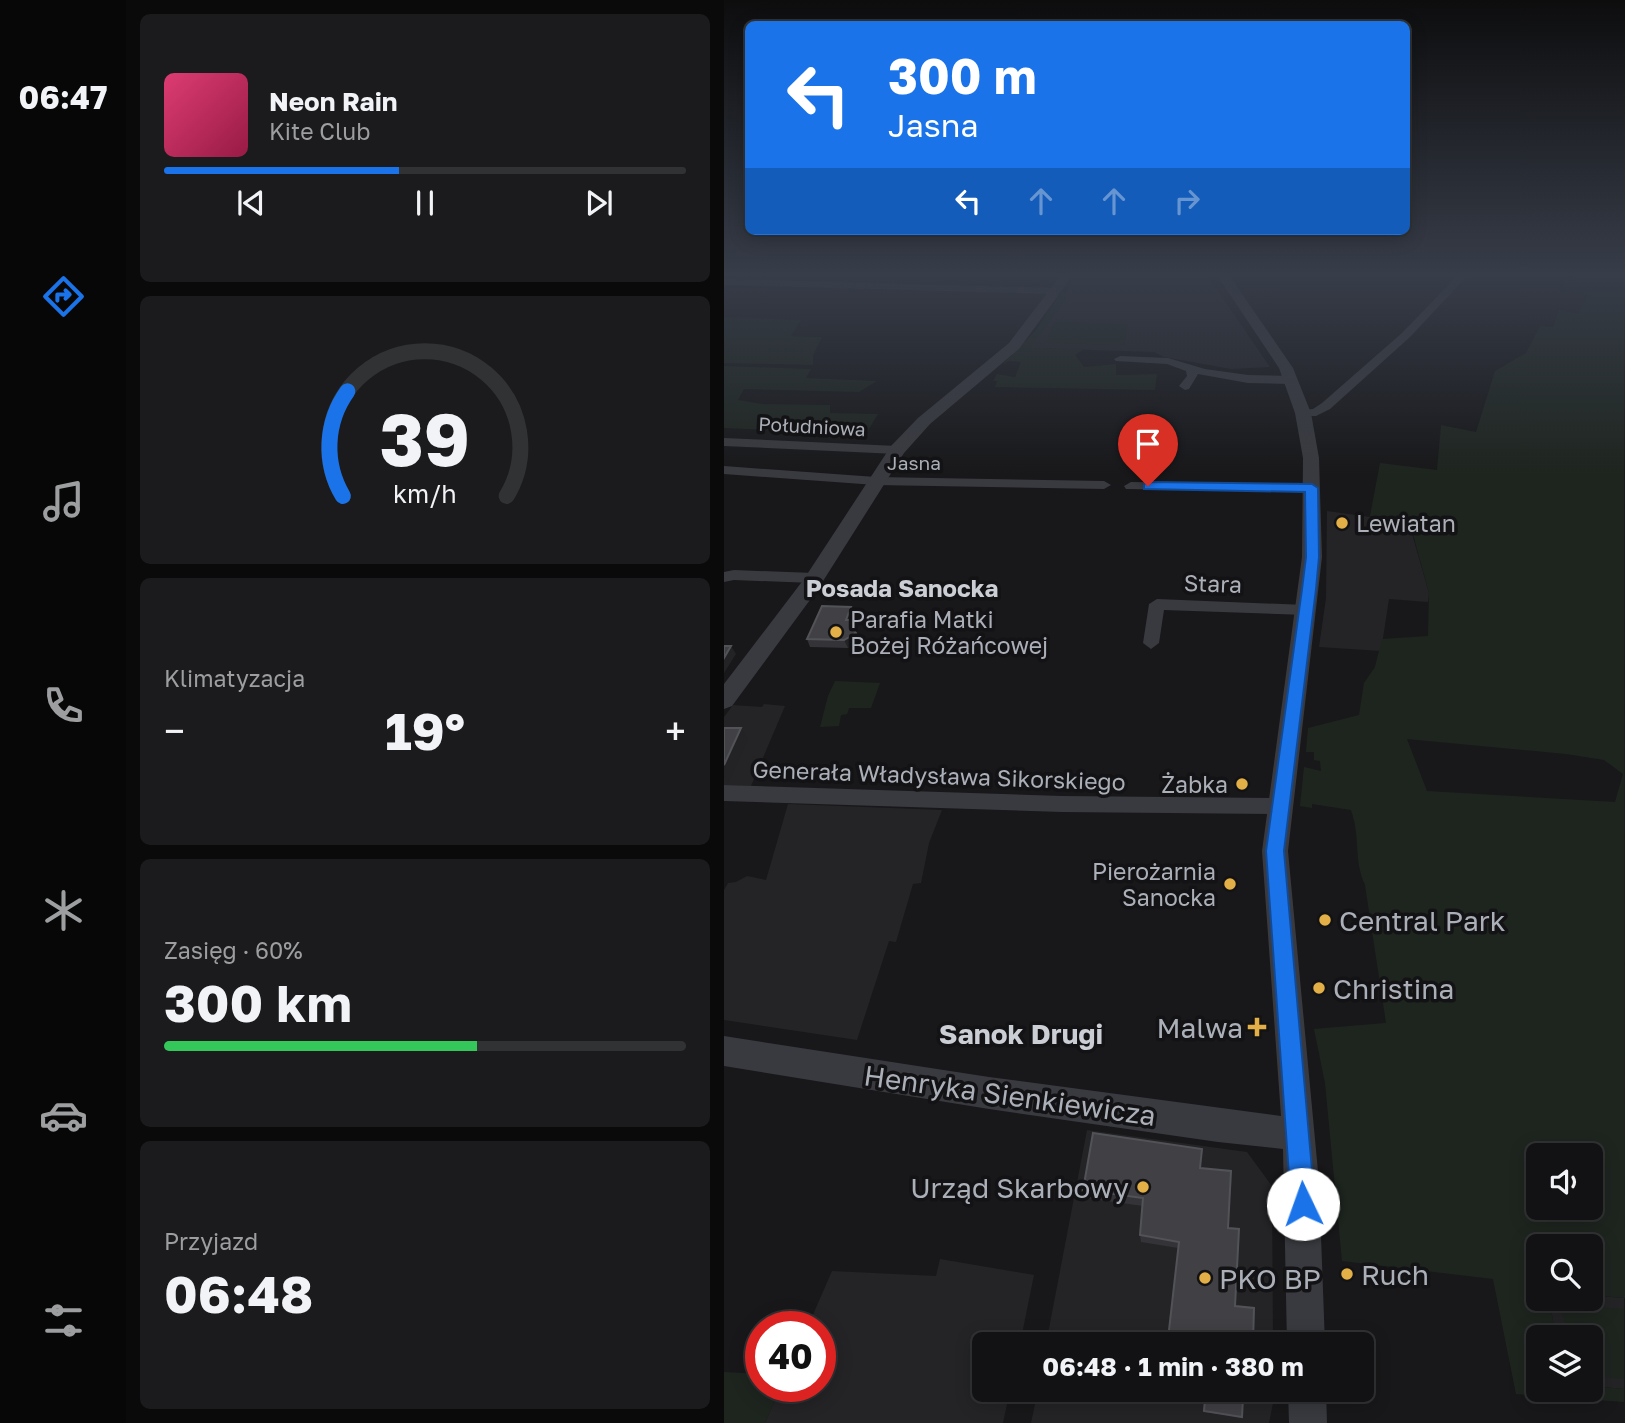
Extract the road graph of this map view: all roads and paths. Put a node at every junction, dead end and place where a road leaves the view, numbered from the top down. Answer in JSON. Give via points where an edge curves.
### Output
{"nodes":[{"id":1,"x":1017,"y":341,"type":"edge"},
{"id":2,"x":1269,"y":341,"type":"edge"},
{"id":3,"x":1399,"y":341,"type":"edge"},
{"id":4,"x":1120,"y":359,"type":"dead end"},
{"id":5,"x":1192,"y":369,"type":"junction"},
{"id":6,"x":1291,"y":380,"type":"junction"},
{"id":7,"x":1185,"y":386,"type":"dead end"},
{"id":8,"x":1303,"y":413,"type":"junction"},
{"id":9,"x":724,"y":442,"type":"edge"},
{"id":10,"x":897,"y":450,"type":"junction"},
{"id":11,"x":724,"y":470,"type":"edge"},
{"id":12,"x":876,"y":481,"type":"junction"},
{"id":13,"x":1104,"y":485,"type":"dead end"},
{"id":14,"x":1131,"y":486,"type":"dead end"},
{"id":15,"x":1312,"y":488,"type":"junction"},
{"id":16,"x":724,"y":577,"type":"edge"},
{"id":17,"x":814,"y":578,"type":"junction"},
{"id":18,"x":1306,"y":610,"type":"junction"},
{"id":19,"x":1151,"y":643,"type":"dead end"},
{"id":20,"x":724,"y":700,"type":"edge"},
{"id":21,"x":724,"y":793,"type":"edge"},
{"id":22,"x":1279,"y":806,"type":"junction"},
{"id":23,"x":724,"y":1051,"type":"edge"},
{"id":24,"x":1297,"y":1134,"type":"junction"},
{"id":25,"x":1306,"y":1332,"type":"edge"},
{"id":26,"x":1307,"y":1402,"type":"edge"},
{"id":27,"x":1307,"y":1423,"type":"edge"}],
"edges":[{"from":1,"to":10,"type":"street"},
{"from":2,"to":6,"type":"street"},
{"from":3,"to":8,"type":"street","via":[[1326,406]]},
{"from":4,"to":5,"type":"street","via":[[1168,361]]},
{"from":5,"to":6,"type":"street","via":[[1248,379]]},
{"from":5,"to":7,"type":"street","via":[[1193,377]]},
{"from":6,"to":8,"type":"street"},
{"from":8,"to":15,"type":"street"},
{"from":9,"to":10,"type":"street","name":"Południowa"},
{"from":10,"to":12,"type":"street"},
{"from":11,"to":12,"type":"street","name":"Jasna"},
{"from":12,"to":13,"type":"street","name":"Jasna"},
{"from":12,"to":17,"type":"street"},
{"from":14,"to":15,"type":"street"},
{"from":15,"to":18,"type":"street"},
{"from":16,"to":17,"type":"street"},
{"from":17,"to":20,"type":"street"},
{"from":18,"to":19,"type":"street","name":"Stara","via":[[1157,604]]},
{"from":18,"to":22,"type":"street"},
{"from":21,"to":22,"type":"street","name":"Generała Władysława Sikorskiego"},
{"from":22,"to":24,"type":"street","via":[[1277,894]]},
{"from":23,"to":24,"type":"street","name":"Henryka Sienkiewicza","via":[[989,1093]]},
{"from":24,"to":25,"type":"street"},
{"from":26,"to":27,"type":"street"}]}
